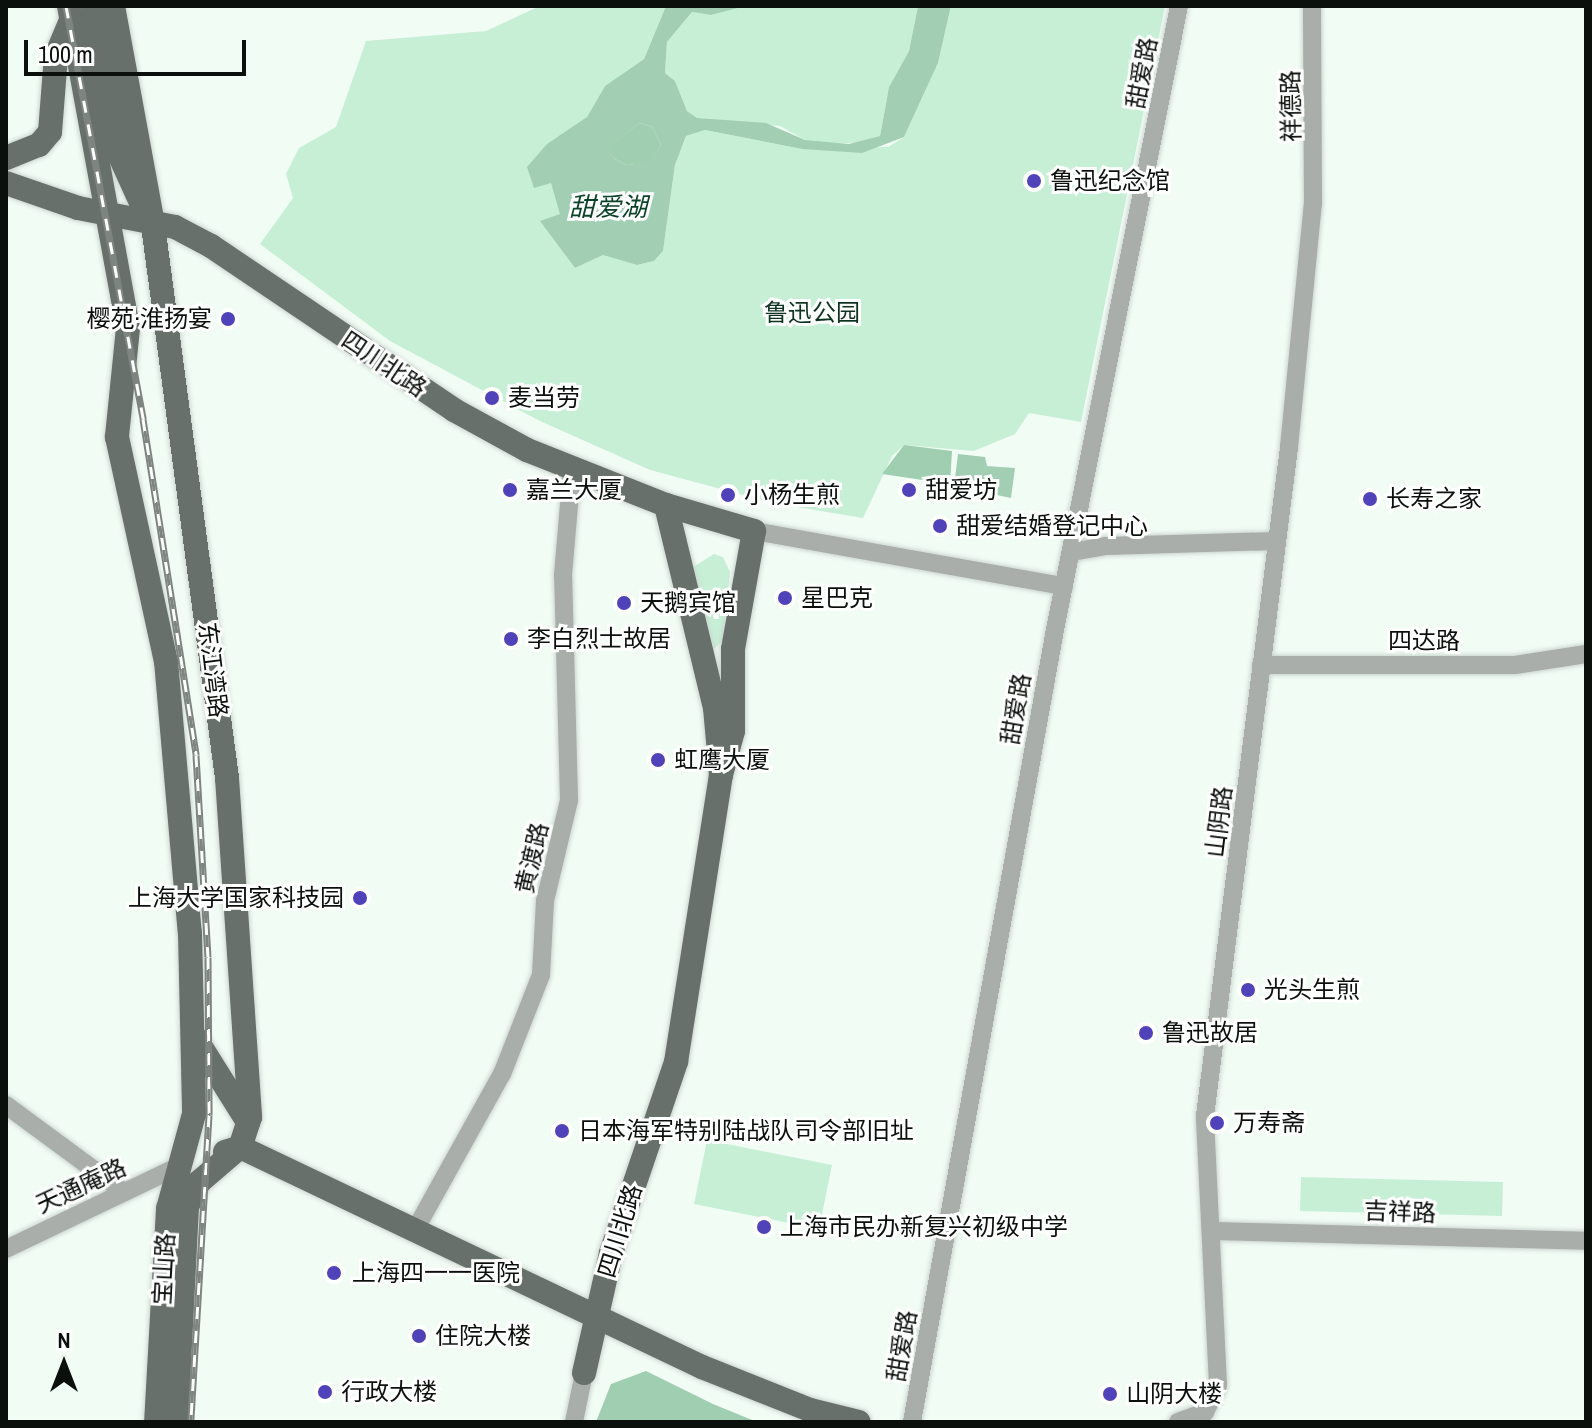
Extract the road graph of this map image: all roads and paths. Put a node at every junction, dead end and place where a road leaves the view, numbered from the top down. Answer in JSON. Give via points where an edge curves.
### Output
{"nodes":[{"id":1,"x":93,"y":6,"type":"edge"},
{"id":2,"x":113,"y":6,"type":"edge"},
{"id":3,"x":1179,"y":6,"type":"edge"},
{"id":4,"x":1312,"y":6,"type":"edge"},
{"id":5,"x":70,"y":12,"type":"edge"},
{"id":6,"x":6,"y":158,"type":"edge"},
{"id":7,"x":7,"y":188,"type":"edge"},
{"id":8,"x":1313,"y":204,"type":"joint"},
{"id":9,"x":111,"y":214,"type":"junction"},
{"id":10,"x":152,"y":218,"type":"junction"},
{"id":11,"x":572,"y":469,"type":"junction"},
{"id":12,"x":666,"y":505,"type":"junction"},
{"id":13,"x":754,"y":531,"type":"junction"},
{"id":14,"x":1277,"y":541,"type":"junction"},
{"id":15,"x":1072,"y":552,"type":"junction"},
{"id":16,"x":1064,"y":586,"type":"junction"},
{"id":17,"x":733,"y":649,"type":"junction"},
{"id":18,"x":1586,"y":654,"type":"edge"},
{"id":19,"x":702,"y":657,"type":"junction"},
{"id":20,"x":1261,"y":665,"type":"junction"},
{"id":21,"x":721,"y":775,"type":"junction"},
{"id":22,"x":194,"y":1036,"type":"junction"},
{"id":23,"x":6,"y":1105,"type":"edge"},
{"id":24,"x":245,"y":1135,"type":"junction"},
{"id":25,"x":177,"y":1167,"type":"junction"},
{"id":26,"x":124,"y":1192,"type":"junction"},
{"id":27,"x":187,"y":1217,"type":"junction"},
{"id":28,"x":415,"y":1230,"type":"junction"},
{"id":29,"x":1214,"y":1231,"type":"junction"},
{"id":30,"x":1586,"y":1241,"type":"edge"},
{"id":31,"x":6,"y":1249,"type":"edge"},
{"id":32,"x":596,"y":1316,"type":"junction"},
{"id":33,"x":584,"y":1373,"type":"joint"},
{"id":34,"x":1186,"y":1421,"type":"edge"},
{"id":35,"x":156,"y":1422,"type":"edge"},
{"id":36,"x":176,"y":1422,"type":"edge"},
{"id":37,"x":574,"y":1422,"type":"edge"},
{"id":38,"x":859,"y":1422,"type":"edge"},
{"id":39,"x":912,"y":1422,"type":"edge"}],
"edges":[{"from":1,"to":10,"type":"main road","name":"东江湾路","via":[[118,152],[136,198]]},
{"from":2,"to":10,"type":"main road","name":"东江湾路"},
{"from":3,"to":15,"type":"street","name":"甜爱路"},
{"from":4,"to":8,"type":"street","name":"祥德路"},
{"from":5,"to":6,"type":"main road","via":[[56,56],[50,132],[39,145]]},
{"from":5,"to":9,"type":"main road","name":"东江湾路"},
{"from":7,"to":9,"type":"main road","name":"四川北路"},
{"from":8,"to":14,"type":"street","name":"山阴路"},
{"from":9,"to":10,"type":"main road","name":"四川北路"},
{"from":9,"to":22,"type":"main road","name":"东江湾路","via":[[129,337],[117,437],[145,549],[170,691]]},
{"from":10,"to":11,"type":"main road","name":"四川北路","via":[[211,246],[454,410]]},
{"from":10,"to":24,"type":"main road","name":"东江湾路","via":[[227,778]]},
{"from":11,"to":12,"type":"main road","name":"四川北路"},
{"from":11,"to":28,"type":"street","name":"黄渡路","via":[[563,575],[569,800],[545,901],[541,975],[502,1074]]},
{"from":12,"to":13,"type":"main road","name":"四川北路"},
{"from":12,"to":19,"type":"main road","name":"四川北路"},
{"from":13,"to":16,"type":"street"},
{"from":13,"to":17,"type":"main road","name":"四川北路"},
{"from":14,"to":15,"type":"street","via":[[1106,546]]},
{"from":14,"to":20,"type":"street","name":"山阴路"},
{"from":15,"to":16,"type":"street","name":"甜爱路"},
{"from":16,"to":39,"type":"street","name":"甜爱路"},
{"from":17,"to":19,"type":"main road","via":[[720,670]]},
{"from":17,"to":21,"type":"main road","name":"四川北路","via":[[733,731]]},
{"from":18,"to":20,"type":"street","name":"四达路","via":[[1515,665]]},
{"from":19,"to":21,"type":"main road","name":"四川北路","via":[[715,708]]},
{"from":20,"to":29,"type":"street","name":"山阴路","via":[[1221,1013],[1209,1070],[1204,1146]]},
{"from":21,"to":32,"type":"main road","name":"四川北路","via":[[676,1062],[611,1253]]},
{"from":22,"to":24,"type":"main road","name":"东江湾路"},
{"from":22,"to":25,"type":"main road","name":"东江湾路","via":[[193,1125]]},
{"from":23,"to":26,"type":"street"},
{"from":24,"to":25,"type":"main road"},
{"from":24,"to":27,"type":"main road","name":"宝山路","via":[[199,1182]]},
{"from":24,"to":28,"type":"main road"},
{"from":25,"to":26,"type":"street","name":"天通庵路"},
{"from":25,"to":27,"type":"main road","name":"宝山路"},
{"from":25,"to":35,"type":"main road","name":"宝山路","via":[[168,1209]]},
{"from":26,"to":31,"type":"street","name":"天通庵路"},
{"from":27,"to":36,"type":"main road","name":"宝山路"},
{"from":28,"to":32,"type":"main road"},
{"from":29,"to":30,"type":"street","name":"吉祥路"},
{"from":29,"to":34,"type":"street","name":"山阴路","via":[[1218,1385],[1205,1412]]},
{"from":32,"to":33,"type":"main road","name":"四川北路"},
{"from":32,"to":38,"type":"main road","via":[[759,1390]]},
{"from":33,"to":37,"type":"street"}]}
